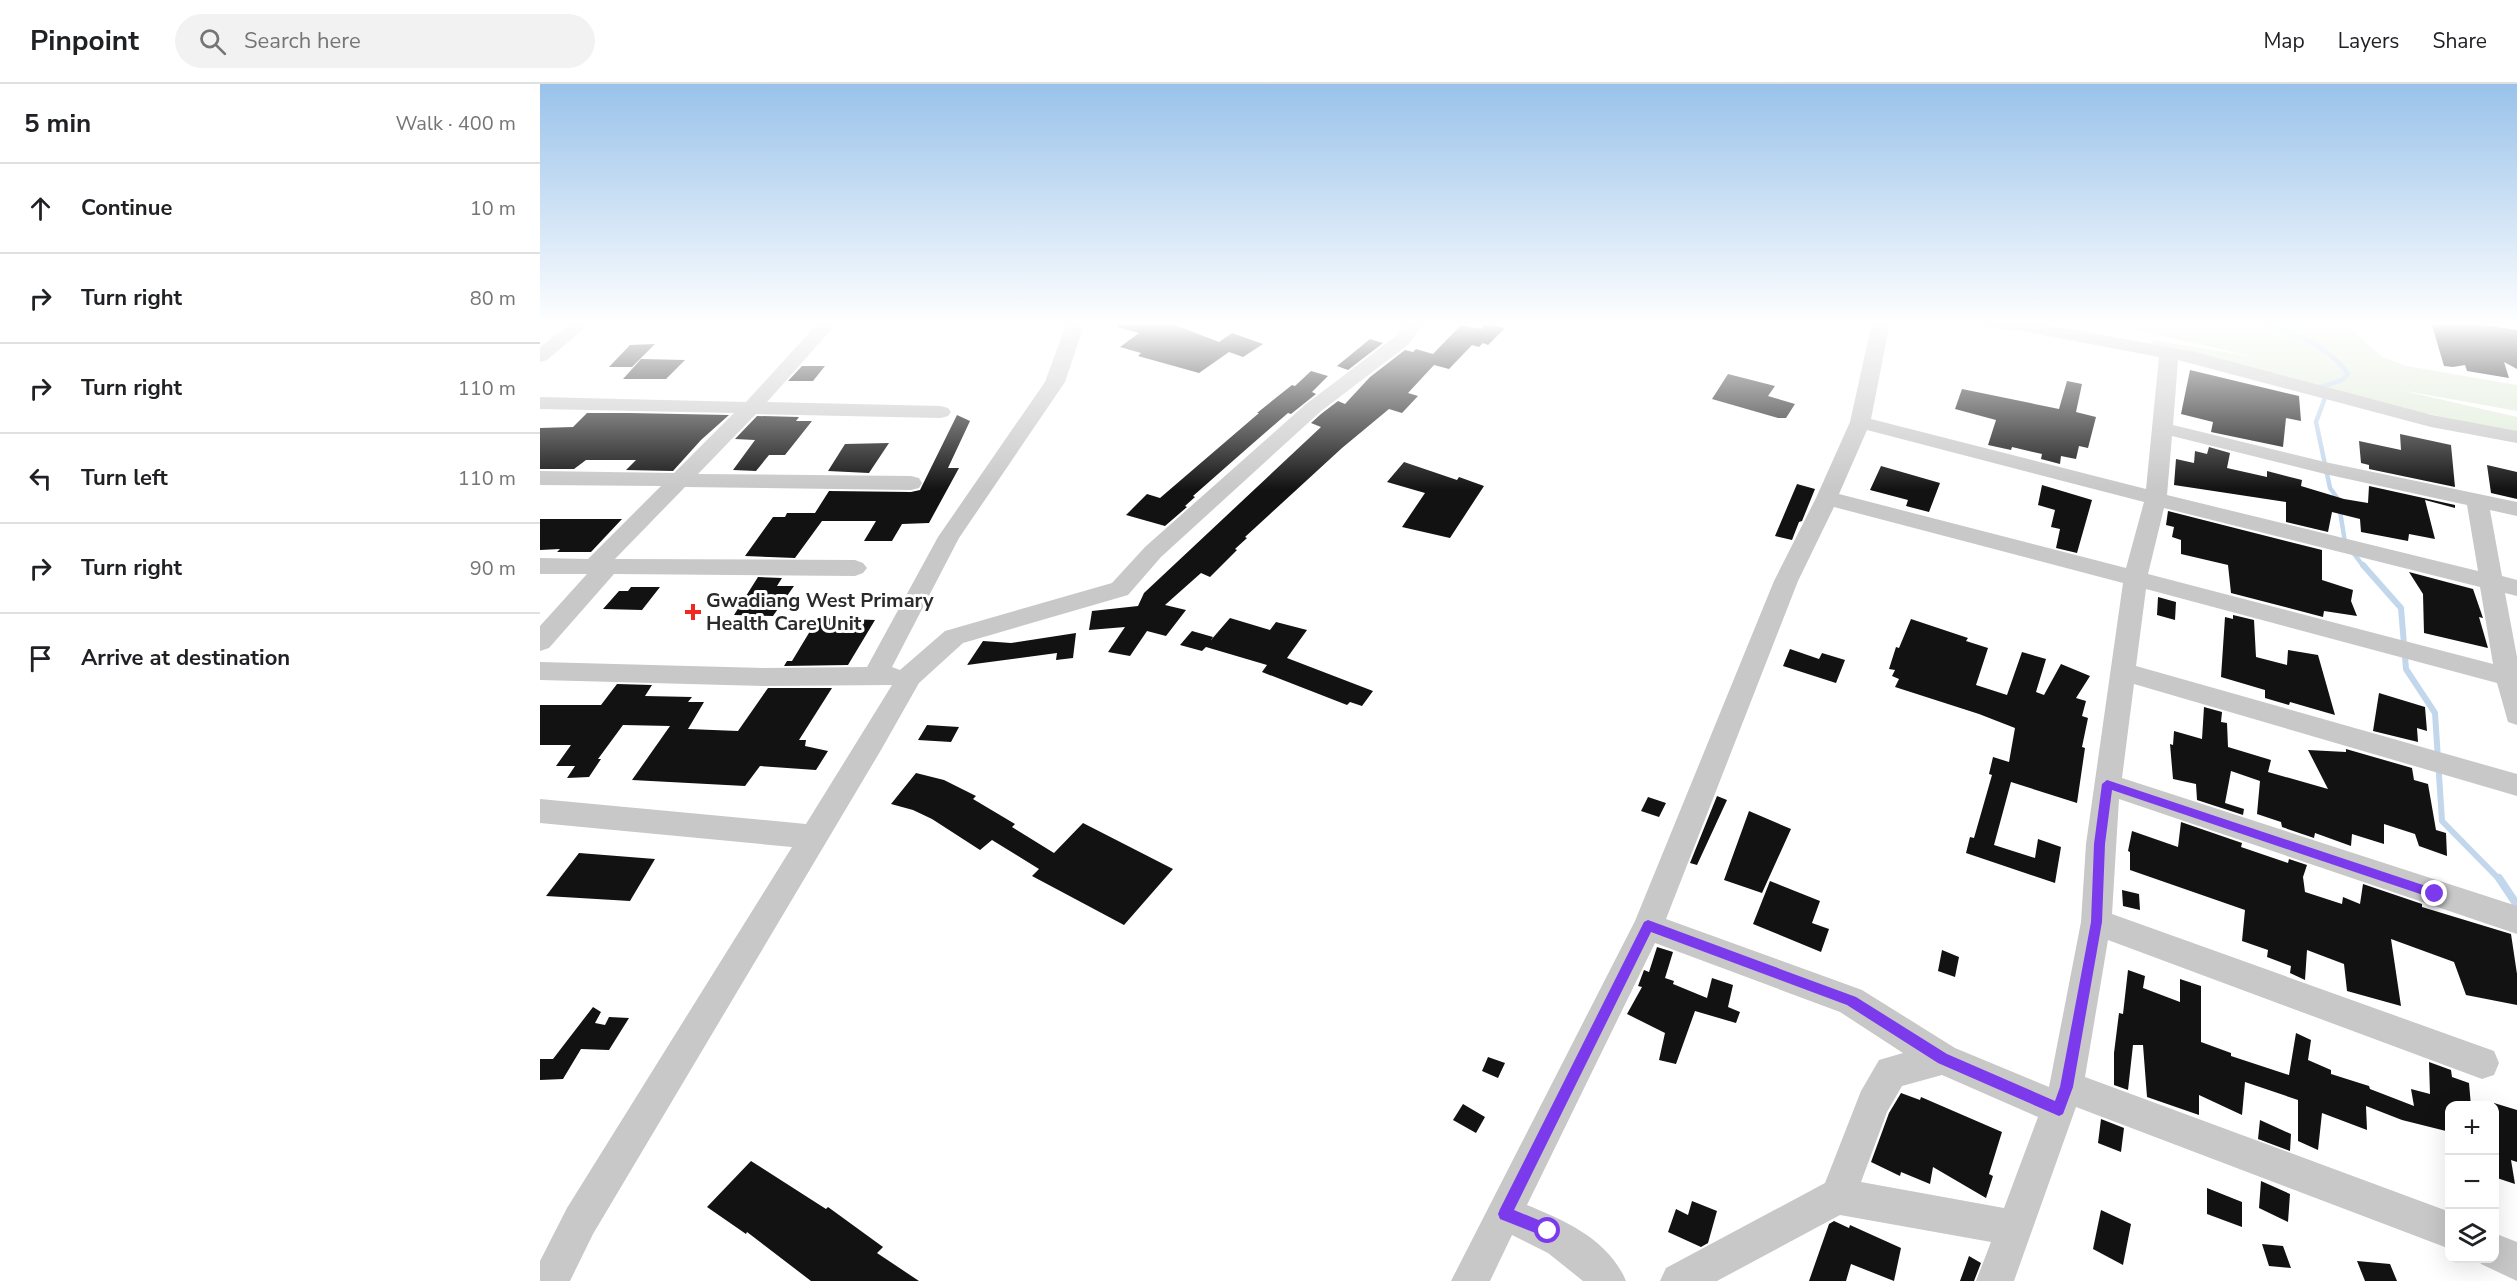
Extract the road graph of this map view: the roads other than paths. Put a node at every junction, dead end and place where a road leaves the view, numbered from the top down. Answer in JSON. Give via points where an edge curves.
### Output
{"nodes":[{"id":1,"x":778,"y":378,"type":"edge"},
{"id":2,"x":1056,"y":378,"type":"edge"},
{"id":3,"x":1353,"y":378,"type":"edge"},
{"id":4,"x":1868,"y":378,"type":"edge"},
{"id":5,"x":2167,"y":378,"type":"edge"},
{"id":6,"x":2269,"y":378,"type":"edge"},
{"id":7,"x":540,"y":403,"type":"edge"},
{"id":8,"x":753,"y":406,"type":"junction"},
{"id":9,"x":941,"y":412,"type":"dead end"},
{"id":10,"x":1860,"y":422,"type":"junction"},
{"id":11,"x":2162,"y":428,"type":"junction"},
{"id":12,"x":2517,"y":437,"type":"edge"},
{"id":13,"x":540,"y":478,"type":"edge"},
{"id":14,"x":680,"y":481,"type":"junction"},
{"id":15,"x":912,"y":483,"type":"dead end"},
{"id":16,"x":2156,"y":497,"type":"junction"},
{"id":17,"x":1827,"y":498,"type":"junction"},
{"id":18,"x":2477,"y":501,"type":"junction"},
{"id":19,"x":2517,"y":509,"type":"edge"},
{"id":20,"x":540,"y":566,"type":"edge"},
{"id":21,"x":600,"y":567,"type":"junction"},
{"id":22,"x":855,"y":568,"type":"dead end"},
{"id":23,"x":2135,"y":580,"type":"junction"},
{"id":24,"x":2493,"y":582,"type":"junction"},
{"id":25,"x":2517,"y":588,"type":"edge"},
{"id":26,"x":540,"y":642,"type":"edge"},
{"id":27,"x":540,"y":671,"type":"edge"},
{"id":28,"x":2122,"y":671,"type":"junction"},
{"id":29,"x":875,"y":675,"type":"junction"},
{"id":30,"x":910,"y":676,"type":"junction"},
{"id":31,"x":2513,"y":677,"type":"edge"},
{"id":32,"x":2517,"y":715,"type":"edge"},
{"id":33,"x":2107,"y":784,"type":"junction"},
{"id":34,"x":2517,"y":785,"type":"edge"},
{"id":35,"x":540,"y":811,"type":"edge"},
{"id":36,"x":813,"y":837,"type":"junction"},
{"id":37,"x":2517,"y":920,"type":"edge"},
{"id":38,"x":2096,"y":922,"type":"junction"},
{"id":39,"x":1648,"y":926,"type":"junction"},
{"id":40,"x":1943,"y":1059,"type":"junction"},
{"id":41,"x":2482,"y":1063,"type":"dead end"},
{"id":42,"x":2063,"y":1098,"type":"junction"},
{"id":43,"x":1838,"y":1196,"type":"junction"},
{"id":44,"x":1505,"y":1214,"type":"junction"},
{"id":45,"x":2014,"y":1228,"type":"junction"},
{"id":46,"x":2445,"y":1229,"type":"edge"},
{"id":47,"x":2499,"y":1253,"type":"edge"},
{"id":48,"x":2517,"y":1262,"type":"edge"},
{"id":49,"x":550,"y":1281,"type":"edge"},
{"id":50,"x":1470,"y":1281,"type":"edge"},
{"id":51,"x":1607,"y":1281,"type":"edge"},
{"id":52,"x":1679,"y":1281,"type":"edge"},
{"id":53,"x":1995,"y":1281,"type":"edge"}],
"edges":[{"from":1,"to":8,"type":"street"},
{"from":2,"to":29,"type":"street","via":[[949,537]]},
{"from":3,"to":30,"type":"street","via":[[1313,408],[1153,552],[1120,589],[954,637]]},
{"from":4,"to":10,"type":"street"},
{"from":5,"to":11,"type":"street"},
{"from":6,"to":12,"type":"street","via":[[2431,421]]},
{"from":7,"to":8,"type":"street"},
{"from":8,"to":9,"type":"street"},
{"from":8,"to":14,"type":"street"},
{"from":10,"to":16,"type":"street"},
{"from":10,"to":17,"type":"street"},
{"from":11,"to":16,"type":"street"},
{"from":11,"to":18,"type":"street"},
{"from":13,"to":14,"type":"street"},
{"from":14,"to":15,"type":"street"},
{"from":14,"to":21,"type":"street"},
{"from":16,"to":23,"type":"street"},
{"from":16,"to":24,"type":"street"},
{"from":17,"to":23,"type":"street"},
{"from":17,"to":39,"type":"street","via":[[1786,581]]},
{"from":18,"to":19,"type":"street"},
{"from":18,"to":24,"type":"street"},
{"from":20,"to":21,"type":"street"},
{"from":21,"to":22,"type":"street"},
{"from":21,"to":26,"type":"street"},
{"from":23,"to":28,"type":"street"},
{"from":23,"to":31,"type":"street"},
{"from":24,"to":25,"type":"street"},
{"from":24,"to":31,"type":"street"},
{"from":27,"to":29,"type":"street","via":[[764,677]]},
{"from":28,"to":33,"type":"street"},
{"from":28,"to":34,"type":"street"},
{"from":29,"to":30,"type":"street"},
{"from":30,"to":36,"type":"street"},
{"from":31,"to":32,"type":"street"},
{"from":33,"to":37,"type":"street"},
{"from":33,"to":38,"type":"street"},
{"from":35,"to":36,"type":"street"},
{"from":36,"to":49,"type":"street","via":[[580,1221]]},
{"from":38,"to":41,"type":"street"},
{"from":38,"to":42,"type":"street"},
{"from":39,"to":40,"type":"street","via":[[1851,1001]]},
{"from":39,"to":44,"type":"street"},
{"from":40,"to":42,"type":"street"},
{"from":40,"to":43,"type":"street","via":[[1891,1072],[1873,1102]]},
{"from":42,"to":45,"type":"street"},
{"from":42,"to":46,"type":"street"},
{"from":43,"to":45,"type":"street"},
{"from":43,"to":52,"type":"street"},
{"from":44,"to":50,"type":"street"},
{"from":44,"to":51,"type":"street","via":[[1557,1237]]},
{"from":45,"to":53,"type":"street"},
{"from":47,"to":48,"type":"street"}]}
